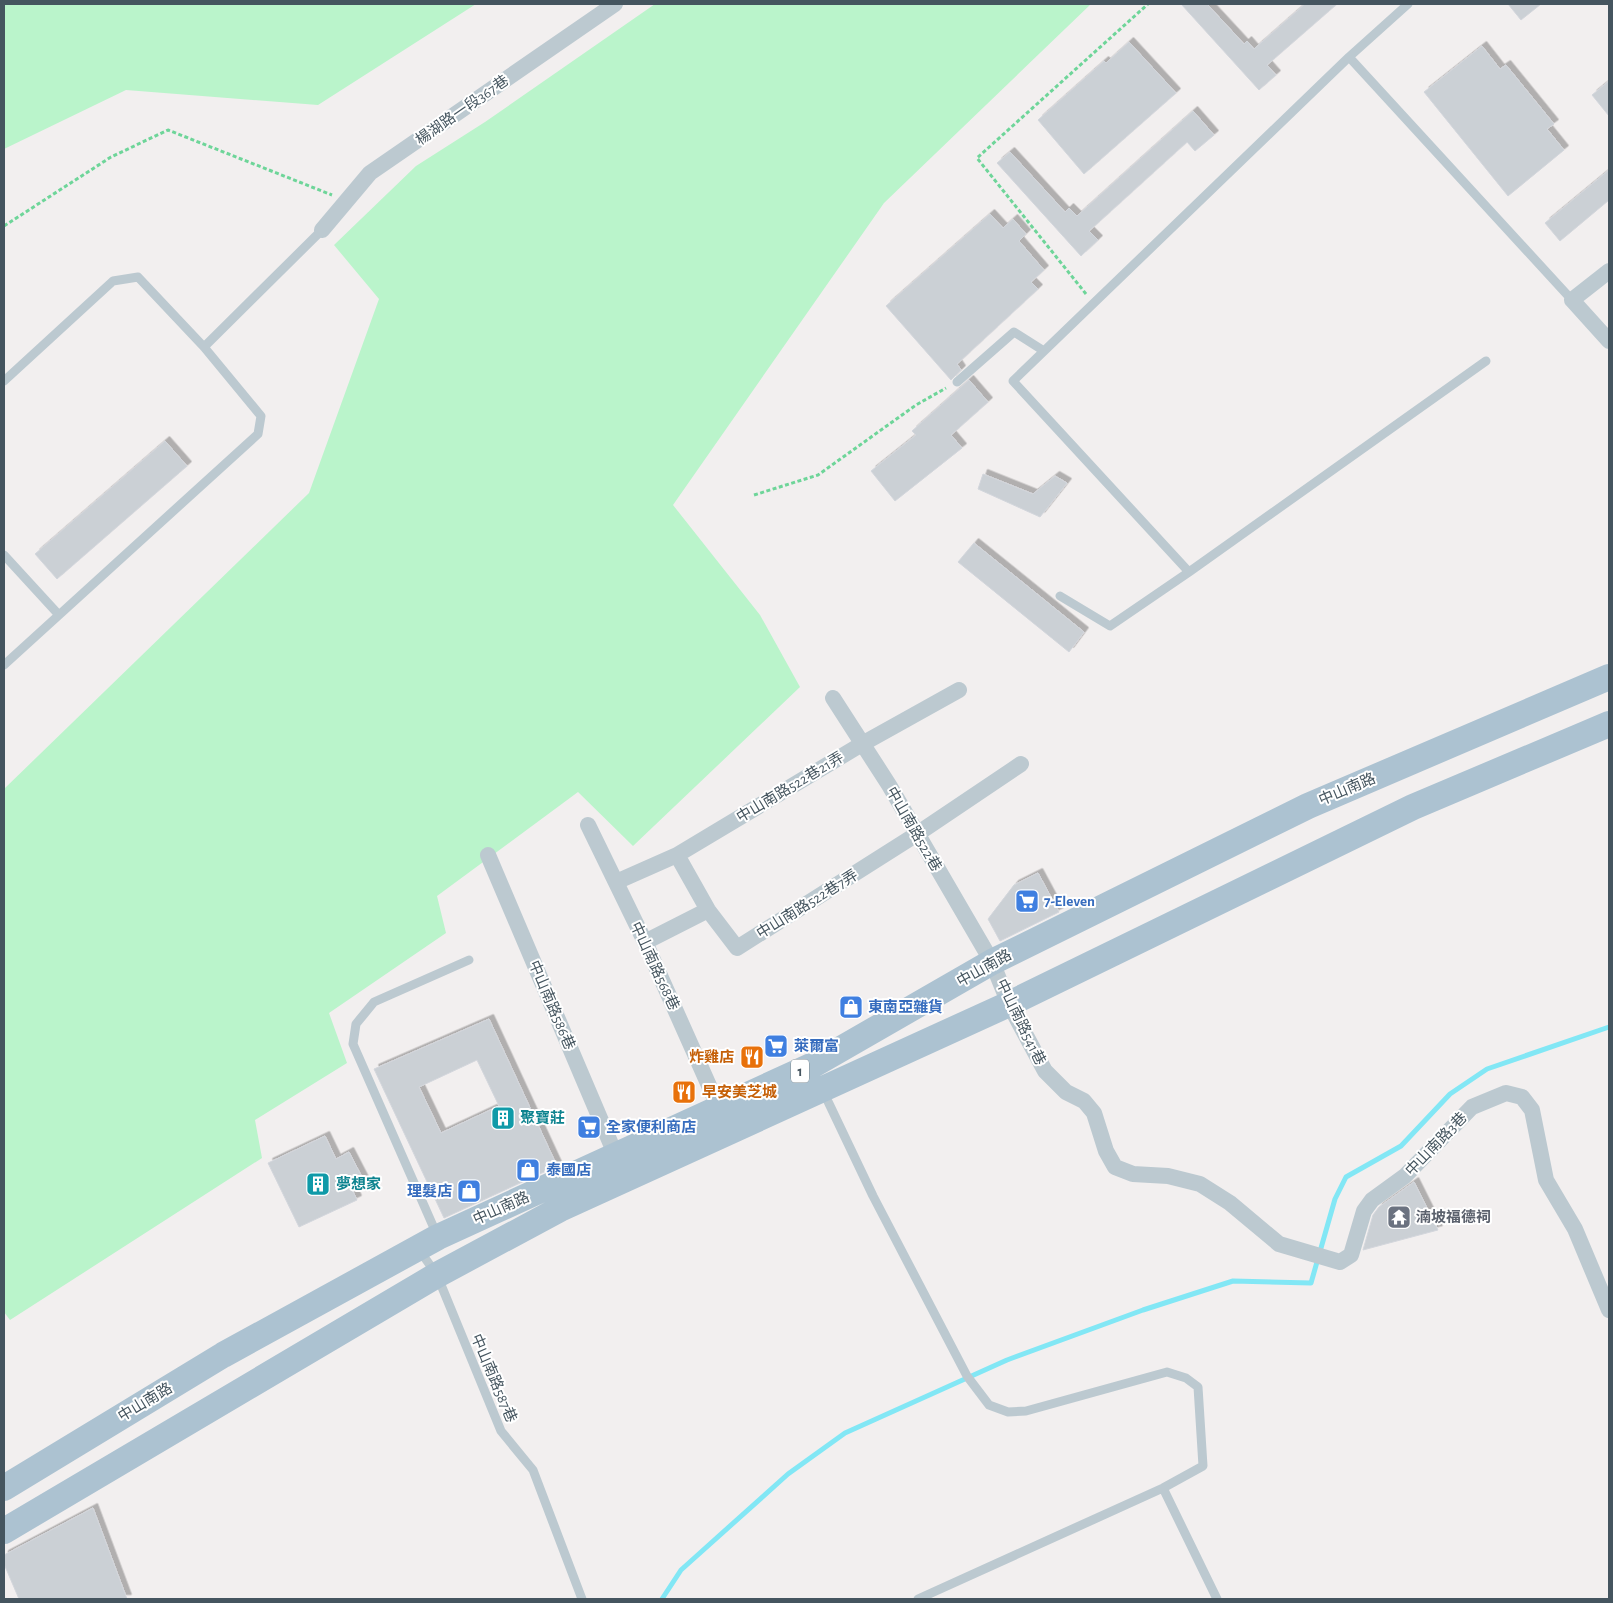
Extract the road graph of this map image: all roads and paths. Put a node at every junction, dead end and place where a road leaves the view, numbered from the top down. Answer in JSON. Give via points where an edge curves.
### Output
{"nodes":[{"id":1,"x":615,"y":4,"type":"edge"},
{"id":2,"x":1148,"y":4,"type":"edge"},
{"id":3,"x":1408,"y":4,"type":"edge"},
{"id":4,"x":1349,"y":57,"type":"junction"},
{"id":5,"x":346,"y":201,"type":"junction"},
{"id":6,"x":4,"y":226,"type":"edge"},
{"id":7,"x":322,"y":230,"type":"joint"},
{"id":8,"x":1609,"y":272,"type":"edge"},
{"id":9,"x":1572,"y":300,"type":"junction"},
{"id":10,"x":1094,"y":303,"type":"junction"},
{"id":11,"x":1609,"y":341,"type":"edge"},
{"id":12,"x":204,"y":347,"type":"junction"},
{"id":13,"x":1044,"y":351,"type":"junction"},
{"id":14,"x":1486,"y":361,"type":"dead end"},
{"id":15,"x":4,"y":381,"type":"edge"},
{"id":16,"x":957,"y":382,"type":"joint"},
{"id":17,"x":754,"y":495,"type":"dead end"},
{"id":18,"x":4,"y":554,"type":"edge"},
{"id":19,"x":1189,"y":572,"type":"junction"},
{"id":20,"x":1060,"y":596,"type":"dead end"},
{"id":21,"x":59,"y":615,"type":"junction"},
{"id":22,"x":4,"y":665,"type":"edge"},
{"id":23,"x":1609,"y":677,"type":"edge"},
{"id":24,"x":960,"y":690,"type":"dead end"},
{"id":25,"x":833,"y":698,"type":"dead end"},
{"id":26,"x":1609,"y":724,"type":"edge"},
{"id":27,"x":862,"y":744,"type":"junction"},
{"id":28,"x":1021,"y":764,"type":"dead end"},
{"id":29,"x":588,"y":825,"type":"dead end"},
{"id":30,"x":917,"y":834,"type":"junction"},
{"id":31,"x":488,"y":855,"type":"dead end"},
{"id":32,"x":677,"y":855,"type":"junction"},
{"id":33,"x":616,"y":882,"type":"junction"},
{"id":34,"x":708,"y":910,"type":"junction"},
{"id":35,"x":645,"y":942,"type":"junction"},
{"id":36,"x":469,"y":960,"type":"dead end"},
{"id":37,"x":992,"y":962,"type":"junction"},
{"id":38,"x":1010,"y":1004,"type":"junction"},
{"id":39,"x":818,"y":1078,"type":"junction"},
{"id":40,"x":719,"y":1108,"type":"junction"},
{"id":41,"x":616,"y":1156,"type":"junction"},
{"id":42,"x":428,"y":1243,"type":"junction"},
{"id":43,"x":1340,"y":1262,"type":"joint"},
{"id":44,"x":437,"y":1275,"type":"junction"},
{"id":45,"x":1609,"y":1310,"type":"edge"},
{"id":46,"x":4,"y":1488,"type":"edge"},
{"id":47,"x":1163,"y":1488,"type":"junction"},
{"id":48,"x":4,"y":1531,"type":"edge"},
{"id":49,"x":582,"y":1599,"type":"edge"},
{"id":50,"x":918,"y":1599,"type":"edge"},
{"id":51,"x":1217,"y":1599,"type":"edge"}],
"edges":[{"from":1,"to":5,"type":"street","name":"楊湖路一段367巷","via":[[370,173]]},
{"from":2,"to":10,"type":"path","via":[[977,158]]},
{"from":3,"to":4,"type":"lane"},
{"from":4,"to":9,"type":"lane"},
{"from":4,"to":10,"type":"lane"},
{"from":5,"to":6,"type":"path","via":[[168,130],[111,156]]},
{"from":5,"to":7,"type":"street","name":"楊湖路一段367巷"},
{"from":7,"to":12,"type":"lane"},
{"from":8,"to":9,"type":"street"},
{"from":9,"to":11,"type":"street"},
{"from":10,"to":13,"type":"lane"},
{"from":12,"to":15,"type":"lane","via":[[138,276],[113,282]]},
{"from":12,"to":21,"type":"lane","via":[[261,416],[258,434]]},
{"from":13,"to":16,"type":"lane","via":[[1014,332]]},
{"from":13,"to":19,"type":"lane","via":[[1013,381]]},
{"from":14,"to":19,"type":"lane"},
{"from":16,"to":17,"type":"path","via":[[916,406],[818,475]]},
{"from":18,"to":21,"type":"lane"},
{"from":19,"to":20,"type":"lane","via":[[1110,626]]},
{"from":21,"to":22,"type":"lane"},
{"from":23,"to":37,"type":"main road","name":"中山南路","number":"1","via":[[1308,806]]},
{"from":24,"to":27,"type":"street","name":"中山南路522巷21弄"},
{"from":25,"to":27,"type":"street","name":"中山南路522巷"},
{"from":26,"to":38,"type":"main road","name":"中山南路","number":"1","via":[[1413,807]]},
{"from":27,"to":30,"type":"street","name":"中山南路522巷"},
{"from":27,"to":32,"type":"street","name":"中山南路522巷21弄"},
{"from":28,"to":30,"type":"street"},
{"from":29,"to":33,"type":"street","name":"中山南路568巷"},
{"from":30,"to":34,"type":"street","name":"中山南路522巷7弄","via":[[738,948]]},
{"from":30,"to":37,"type":"street","name":"中山南路522巷"},
{"from":31,"to":41,"type":"street","name":"中山南路586巷"},
{"from":32,"to":33,"type":"street","name":"中山南路522巷21弄"},
{"from":32,"to":34,"type":"street"},
{"from":33,"to":35,"type":"street","name":"中山南路568巷"},
{"from":34,"to":35,"type":"street"},
{"from":35,"to":40,"type":"street","name":"中山南路568巷"},
{"from":36,"to":42,"type":"lane","name":"中山南路587巷","via":[[374,1002],[356,1024],[353,1044]]},
{"from":37,"to":38,"type":"street","name":"中山南路541巷"},
{"from":37,"to":39,"type":"main road","name":"中山南路","number":"1"},
{"from":38,"to":39,"type":"main road","name":"中山南路","number":"1"},
{"from":38,"to":43,"type":"street","name":"中山南路541巷","via":[[1045,1071],[1066,1092],[1084,1101],[1094,1113],[1106,1151],[1115,1167],[1133,1174],[1168,1176],[1200,1184],[1230,1203],[1279,1244]]},
{"from":39,"to":40,"type":"main road","name":"中山南路","number":"1"},
{"from":39,"to":44,"type":"main road","name":"中山南路","number":"1"},
{"from":39,"to":47,"type":"lane","via":[[873,1196],[963,1367],[989,1405],[1008,1412],[1026,1411],[1166,1372],[1186,1378],[1198,1387],[1203,1466]]},
{"from":40,"to":41,"type":"main road","name":"中山南路","number":"1"},
{"from":41,"to":42,"type":"main road","name":"中山南路","number":"1"},
{"from":42,"to":44,"type":"lane","name":"中山南路587巷"},
{"from":42,"to":46,"type":"main road","name":"中山南路","number":"1","via":[[223,1355]]},
{"from":43,"to":45,"type":"street","name":"中山南路3巷","via":[[1351,1256],[1364,1211],[1372,1200],[1405,1176],[1472,1107],[1506,1093],[1522,1097],[1532,1110],[1546,1180],[1574,1229]]},
{"from":44,"to":48,"type":"main road","name":"中山南路","number":"1"},
{"from":44,"to":49,"type":"lane","name":"中山南路587巷","via":[[501,1431],[533,1470]]},
{"from":47,"to":50,"type":"lane"},
{"from":47,"to":51,"type":"lane"}]}
